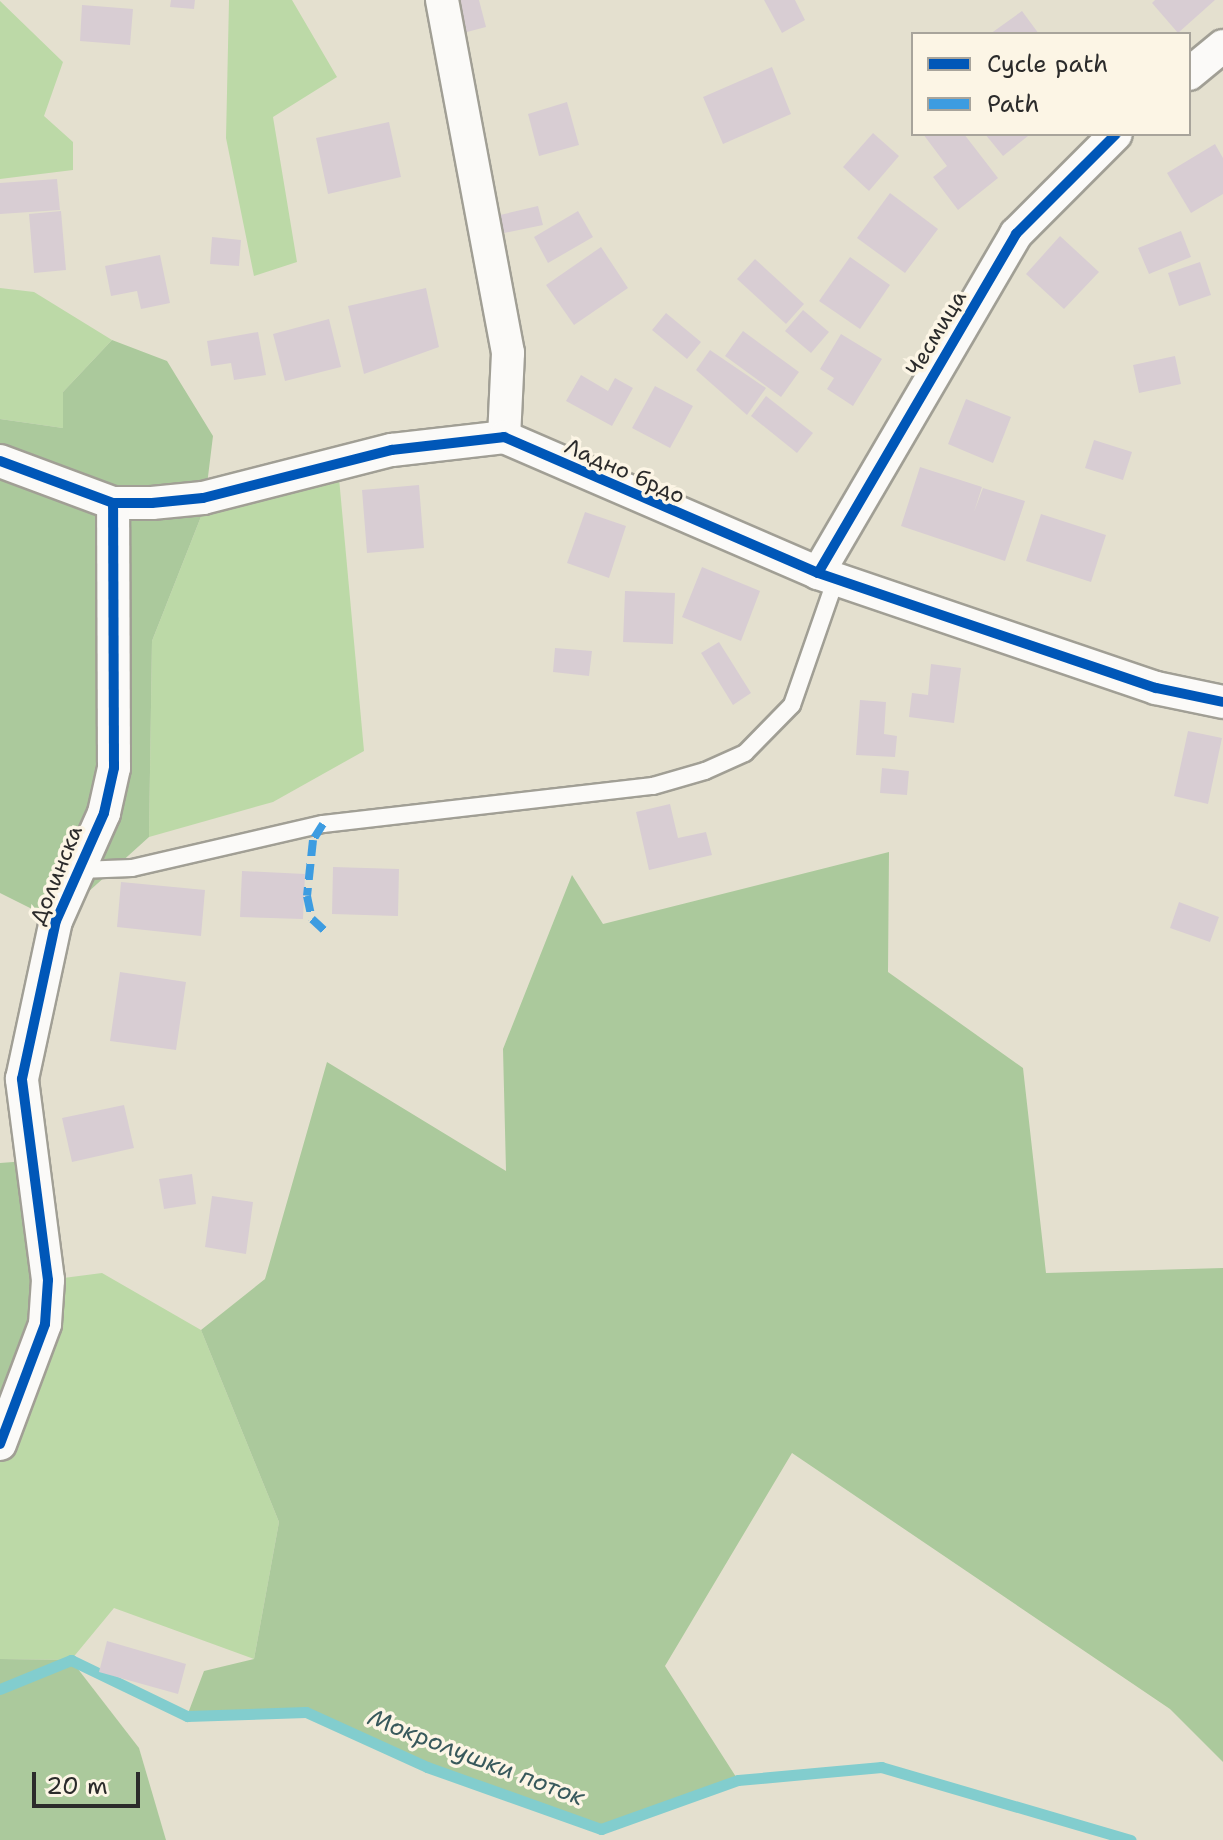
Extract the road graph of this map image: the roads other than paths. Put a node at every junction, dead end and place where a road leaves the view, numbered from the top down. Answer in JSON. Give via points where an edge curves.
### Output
{"nodes":[{"id":1,"x":442,"y":0,"type":"edge"},
{"id":2,"x":1223,"y":46,"type":"edge"},
{"id":3,"x":1191,"y":72,"type":"edge"},
{"id":4,"x":1114,"y":136,"type":"edge"},
{"id":5,"x":504,"y":437,"type":"junction"},
{"id":6,"x":0,"y":461,"type":"edge"},
{"id":7,"x":113,"y":503,"type":"junction"},
{"id":8,"x":827,"y":576,"type":"junction"},
{"id":9,"x":1223,"y":702,"type":"edge"},
{"id":10,"x":80,"y":870,"type":"junction"},
{"id":11,"x":0,"y":1444,"type":"edge"}],
"edges":[{"from":1,"to":5,"type":"street","via":[[508,353]]},
{"from":2,"to":3,"type":"street"},
{"from":4,"to":8,"type":"street","name":"Чесмица","via":[[1016,234]]},
{"from":5,"to":7,"type":"street","via":[[392,450],[203,498]]},
{"from":5,"to":8,"type":"street","name":"Ладно брдо"},
{"from":6,"to":7,"type":"street"},
{"from":7,"to":10,"type":"street","name":"Долинска","via":[[114,768]]},
{"from":8,"to":9,"type":"street","name":"Ладно брдо","via":[[1156,688]]},
{"from":8,"to":10,"type":"lane","via":[[792,705],[745,753],[705,771],[653,786],[323,824],[132,868]]},
{"from":10,"to":11,"type":"street","name":"Долинска","via":[[56,921],[22,1079],[47,1295],[35,1366]]}]}
